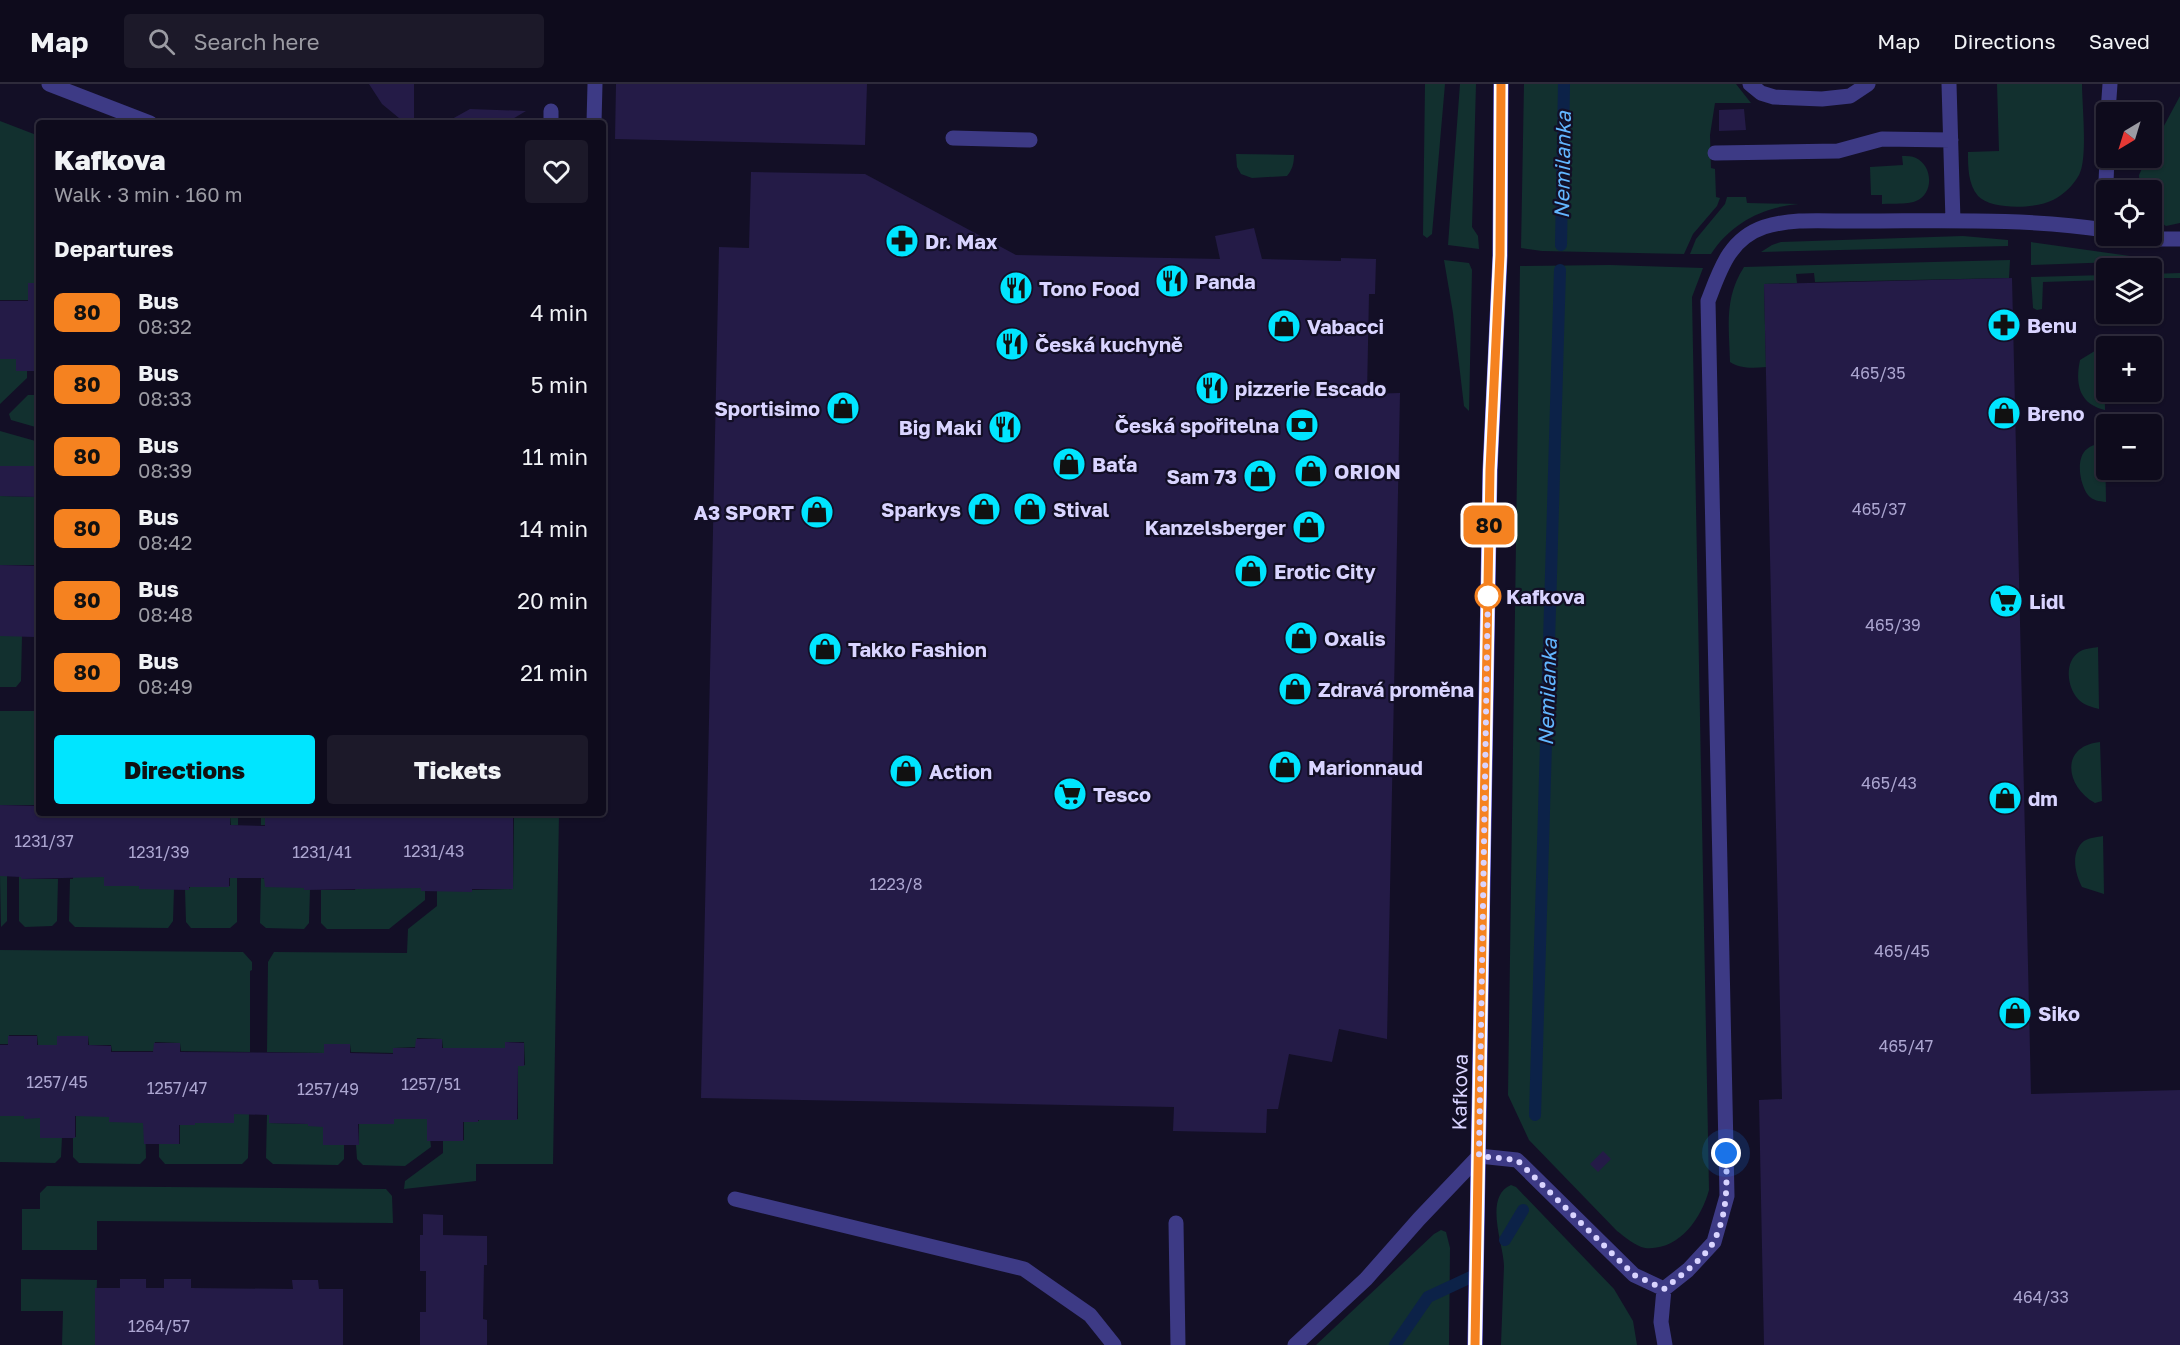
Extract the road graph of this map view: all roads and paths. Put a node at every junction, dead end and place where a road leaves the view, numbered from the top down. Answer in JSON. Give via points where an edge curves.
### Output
{"nodes":[{"id":1,"x":49,"y":84,"type":"edge"},
{"id":2,"x":595,"y":84,"type":"edge"},
{"id":3,"x":1501,"y":84,"type":"edge"},
{"id":4,"x":1750,"y":84,"type":"edge"},
{"id":5,"x":1868,"y":84,"type":"edge"},
{"id":6,"x":1949,"y":84,"type":"edge"},
{"id":7,"x":2109,"y":84,"type":"edge"},
{"id":8,"x":2108,"y":102,"type":"edge"},
{"id":9,"x":142,"y":120,"type":"edge"},
{"id":10,"x":594,"y":120,"type":"edge"},
{"id":11,"x":953,"y":138,"type":"dead end"},
{"id":12,"x":1030,"y":140,"type":"dead end"},
{"id":13,"x":1951,"y":140,"type":"junction"},
{"id":14,"x":1715,"y":153,"type":"dead end"},
{"id":15,"x":1953,"y":220,"type":"junction"},
{"id":16,"x":2096,"y":229,"type":"edge"},
{"id":17,"x":2162,"y":239,"type":"edge"},
{"id":18,"x":2180,"y":239,"type":"edge"},
{"id":19,"x":1479,"y":1156,"type":"junction"},
{"id":20,"x":735,"y":1199,"type":"dead end"},
{"id":21,"x":1176,"y":1223,"type":"dead end"},
{"id":22,"x":1664,"y":1289,"type":"junction"},
{"id":23,"x":1114,"y":1345,"type":"edge"},
{"id":24,"x":1178,"y":1345,"type":"edge"},
{"id":25,"x":1295,"y":1345,"type":"edge"},
{"id":26,"x":1475,"y":1345,"type":"edge"},
{"id":27,"x":1665,"y":1345,"type":"edge"}],
"edges":[{"from":1,"to":9,"type":"street"},
{"from":2,"to":10,"type":"street"},
{"from":3,"to":19,"type":"street","name":"Kafkova","via":[[1500,255],[1490,470]]},
{"from":4,"to":5,"type":"street","via":[[1774,97],[1818,99],[1850,96]]},
{"from":6,"to":13,"type":"street"},
{"from":7,"to":8,"type":"street"},
{"from":11,"to":12,"type":"street"},
{"from":13,"to":14,"type":"street","via":[[1882,139],[1838,151]]},
{"from":13,"to":15,"type":"street"},
{"from":15,"to":16,"type":"street","via":[[2054,223]]},
{"from":15,"to":22,"type":"street","via":[[1795,222],[1763,228],[1737,243],[1723,262],[1708,301],[1727,1196],[1714,1242]]},
{"from":17,"to":18,"type":"street"},
{"from":19,"to":22,"type":"street","via":[[1517,1160],[1634,1275]]},
{"from":19,"to":25,"type":"street","via":[[1366,1279]]},
{"from":19,"to":26,"type":"street","name":"Kafkova"},
{"from":20,"to":23,"type":"street","via":[[1024,1269],[1090,1315]]},
{"from":21,"to":24,"type":"street"},
{"from":22,"to":27,"type":"street","via":[[1661,1322]]}]}
